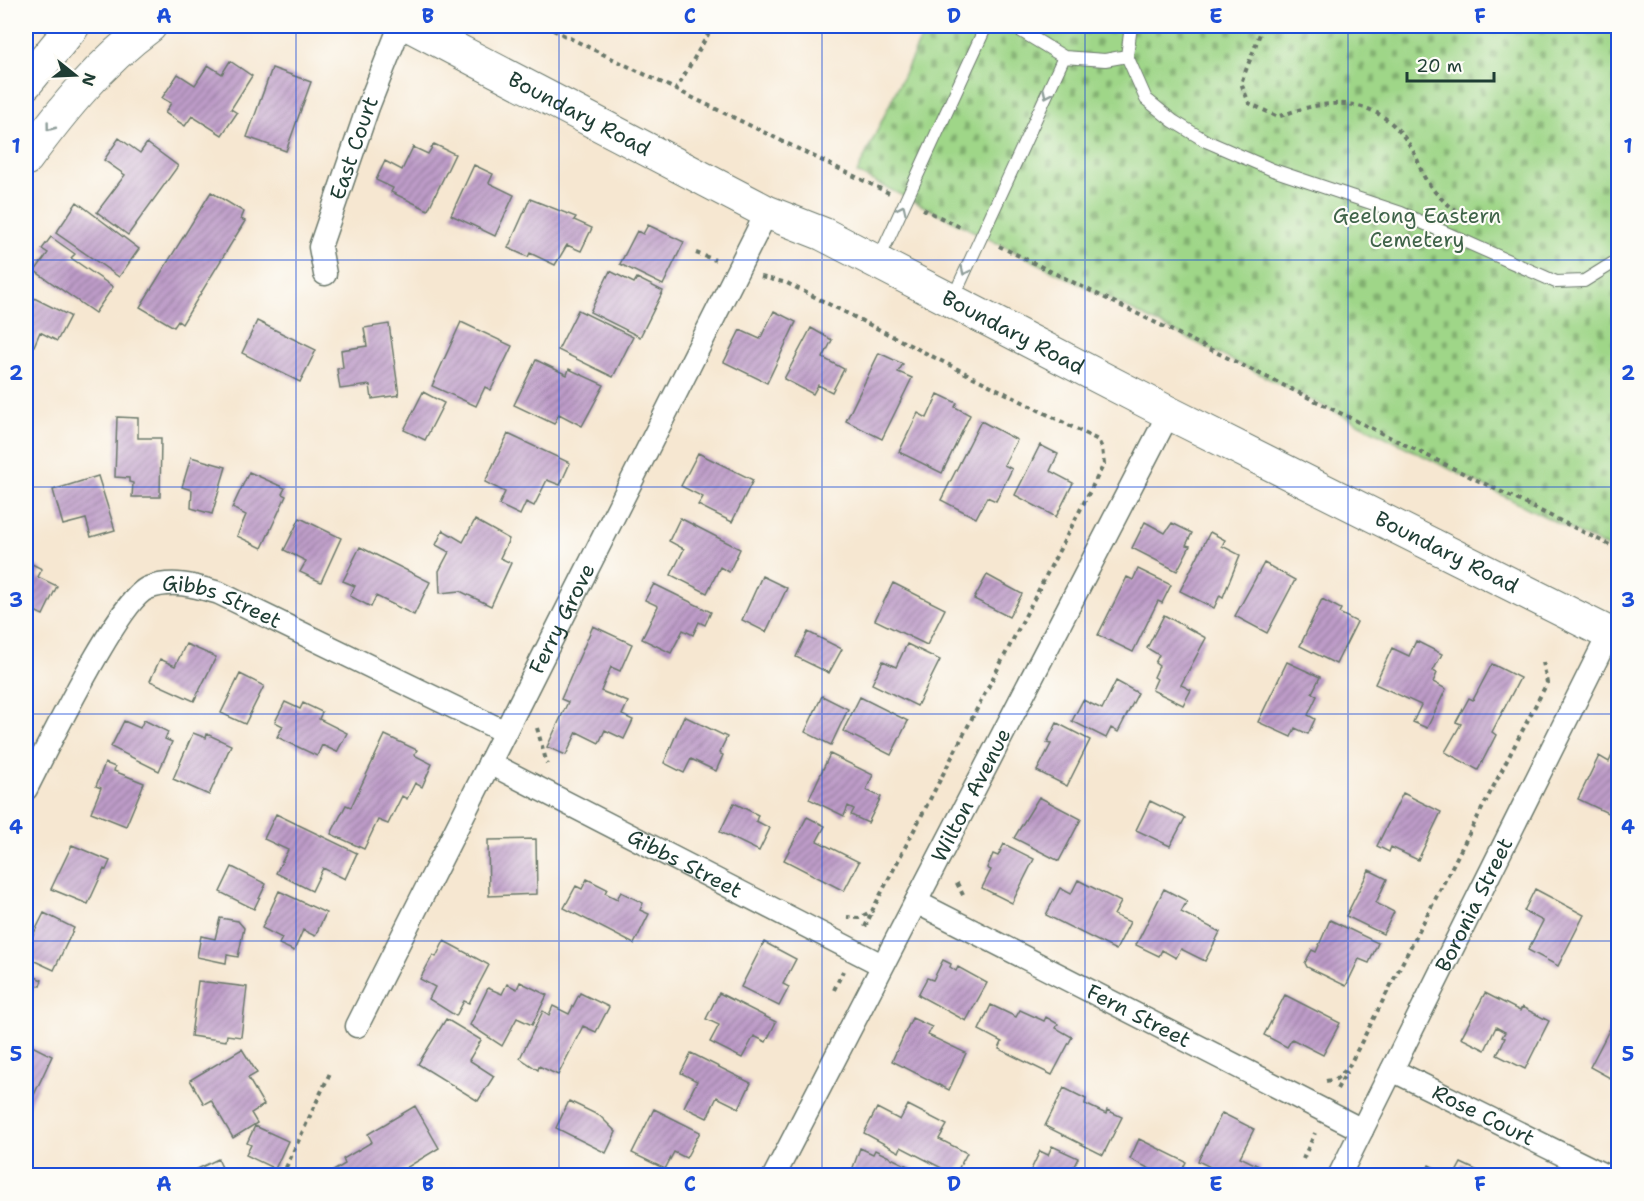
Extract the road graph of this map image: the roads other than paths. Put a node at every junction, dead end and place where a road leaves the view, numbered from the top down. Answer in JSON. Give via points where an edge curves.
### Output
{"nodes":[{"id":1,"x":73,"y":26,"type":"edge"},
{"id":2,"x":150,"y":26,"type":"edge"},
{"id":3,"x":400,"y":26,"type":"edge"},
{"id":4,"x":411,"y":26,"type":"edge"},
{"id":5,"x":986,"y":26,"type":"edge"},
{"id":6,"x":1013,"y":26,"type":"edge"},
{"id":7,"x":1131,"y":26,"type":"edge"},
{"id":8,"x":1127,"y":56,"type":"junction"},
{"id":9,"x":1064,"y":57,"type":"junction"},
{"id":10,"x":26,"y":83,"type":"edge"},
{"id":11,"x":26,"y":159,"type":"edge"},
{"id":12,"x":767,"y":212,"type":"junction"},
{"id":13,"x":1618,"y":260,"type":"edge"},
{"id":14,"x":877,"y":262,"type":"junction"},
{"id":15,"x":325,"y":274,"type":"dead end"},
{"id":16,"x":951,"y":301,"type":"junction"},
{"id":17,"x":1169,"y":413,"type":"junction"},
{"id":18,"x":1614,"y":636,"type":"edge"},
{"id":19,"x":505,"y":732,"type":"junction"},
{"id":20,"x":489,"y":763,"type":"junction"},
{"id":21,"x":26,"y":789,"type":"edge"},
{"id":22,"x":916,"y":902,"type":"junction"},
{"id":23,"x":882,"y":965,"type":"junction"},
{"id":24,"x":357,"y":1026,"type":"dead end"},
{"id":25,"x":1392,"y":1070,"type":"junction"},
{"id":26,"x":1362,"y":1130,"type":"junction"},
{"id":27,"x":774,"y":1176,"type":"edge"},
{"id":28,"x":1340,"y":1176,"type":"edge"},
{"id":29,"x":1606,"y":1176,"type":"edge"}],
"edges":[{"from":1,"to":10,"type":"main road"},
{"from":2,"to":11,"type":"main road","one_way":true,"via":[[124,44],[61,112]]},
{"from":3,"to":15,"type":"street","name":"East Court","via":[[320,247]]},
{"from":4,"to":12,"type":"main road","name":"Boundary Road"},
{"from":14,"to":5,"type":"lane","one_way":true},
{"from":6,"to":9,"type":"lane"},
{"from":7,"to":8,"type":"lane"},
{"from":8,"to":9,"type":"lane","via":[[1105,60]]},
{"from":8,"to":13,"type":"lane","via":[[1146,99],[1173,121],[1206,141],[1273,170],[1401,213],[1556,282],[1584,281]]},
{"from":9,"to":16,"type":"lane","one_way":true},
{"from":12,"to":14,"type":"main road","name":"Boundary Road","via":[[823,234]]},
{"from":12,"to":19,"type":"street","name":"Ferry Grove"},
{"from":14,"to":16,"type":"main road","name":"Boundary Road"},
{"from":16,"to":17,"type":"main road","name":"Boundary Road"},
{"from":17,"to":18,"type":"main road","name":"Boundary Road"},
{"from":17,"to":22,"type":"street","name":"Wilton Avenue"},
{"from":18,"to":25,"type":"street","name":"Boronia Street"},
{"from":19,"to":20,"type":"street","name":"Ferry Grove"},
{"from":19,"to":21,"type":"street","name":"Gibbs Street","via":[[219,593],[180,582],[147,588],[118,618]]},
{"from":20,"to":23,"type":"street","name":"Gibbs Street"},
{"from":20,"to":24,"type":"street","name":"Ferry Grove"},
{"from":22,"to":23,"type":"street","name":"Wilton Avenue"},
{"from":22,"to":26,"type":"street","name":"Fern Street"},
{"from":23,"to":27,"type":"street","name":"Wilton Avenue"},
{"from":25,"to":26,"type":"street","name":"Boronia Street"},
{"from":25,"to":29,"type":"street","name":"Rose Court"},
{"from":26,"to":28,"type":"street","name":"Boronia Street"}]}
